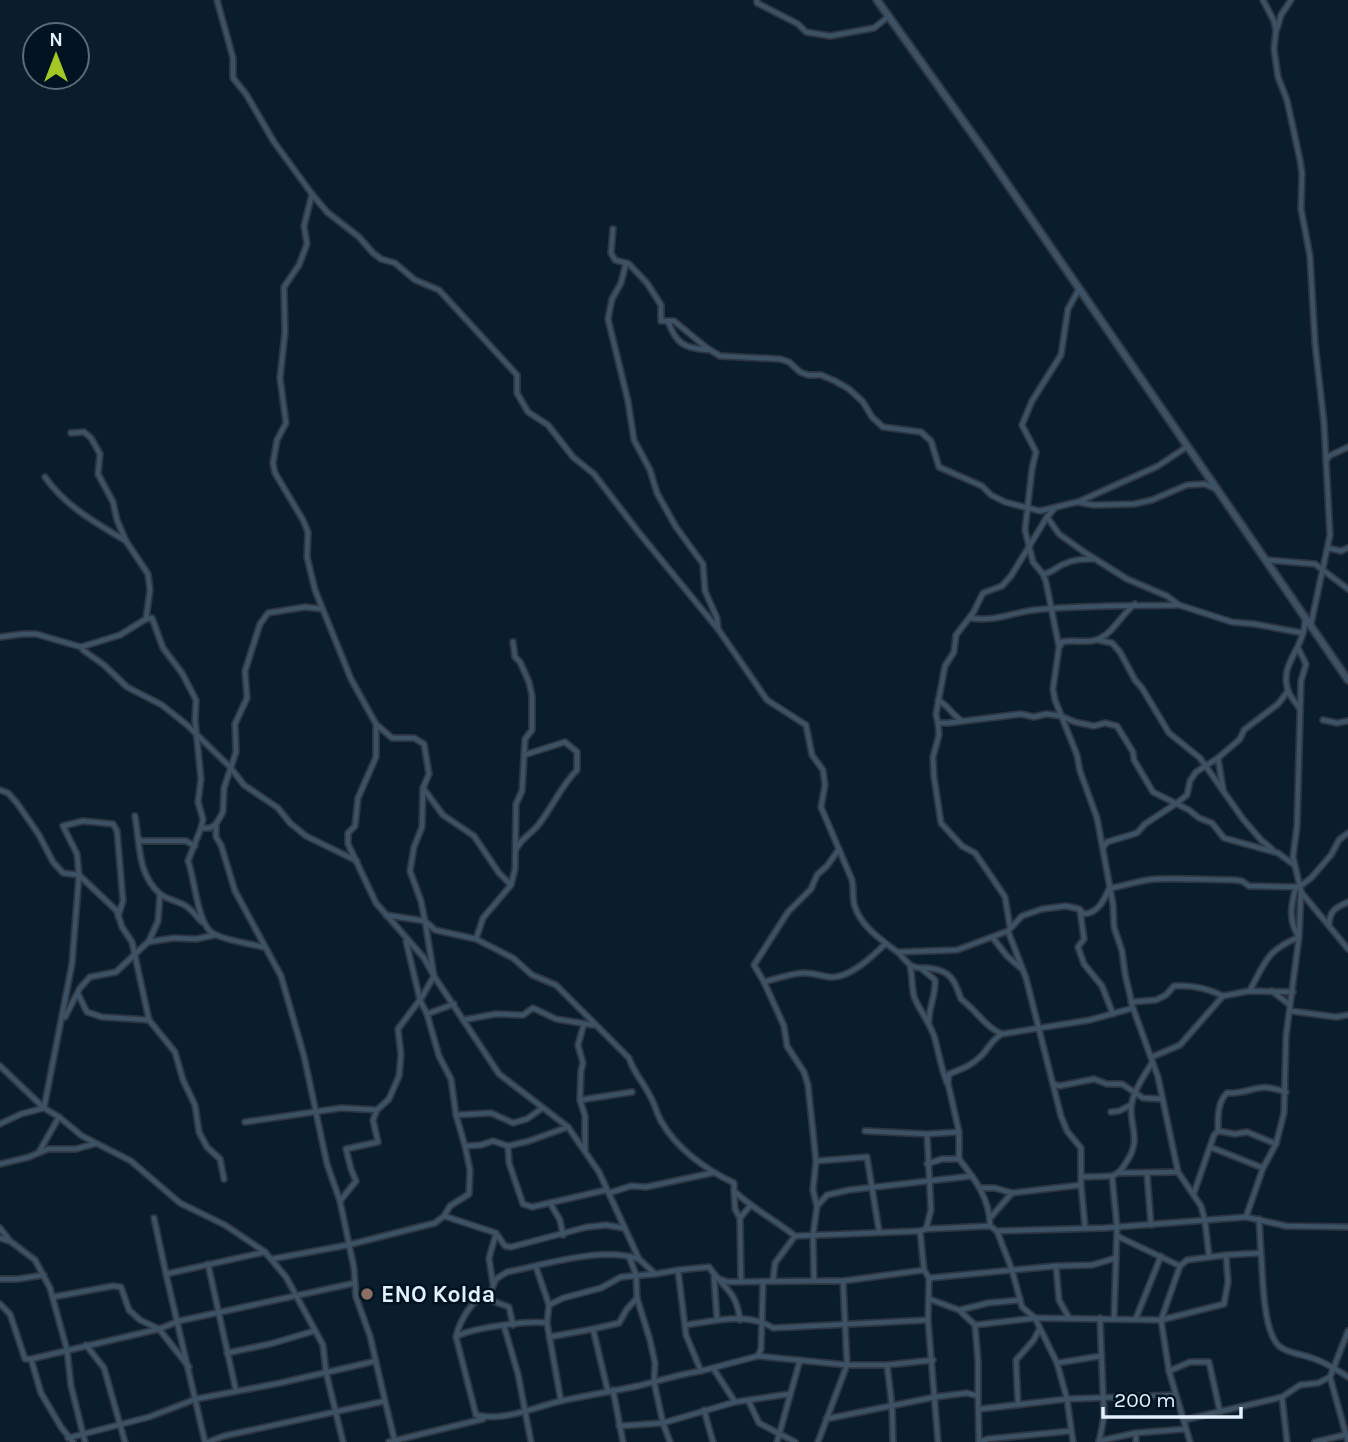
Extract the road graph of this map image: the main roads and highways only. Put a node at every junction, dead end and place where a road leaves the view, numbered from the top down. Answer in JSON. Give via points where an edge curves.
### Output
{"nodes":[{"id":1,"x":877,"y":0,"type":"edge"},
{"id":2,"x":1348,"y":680,"type":"edge"}],
"edges":[{"from":1,"to":2,"type":"main road"}]}
